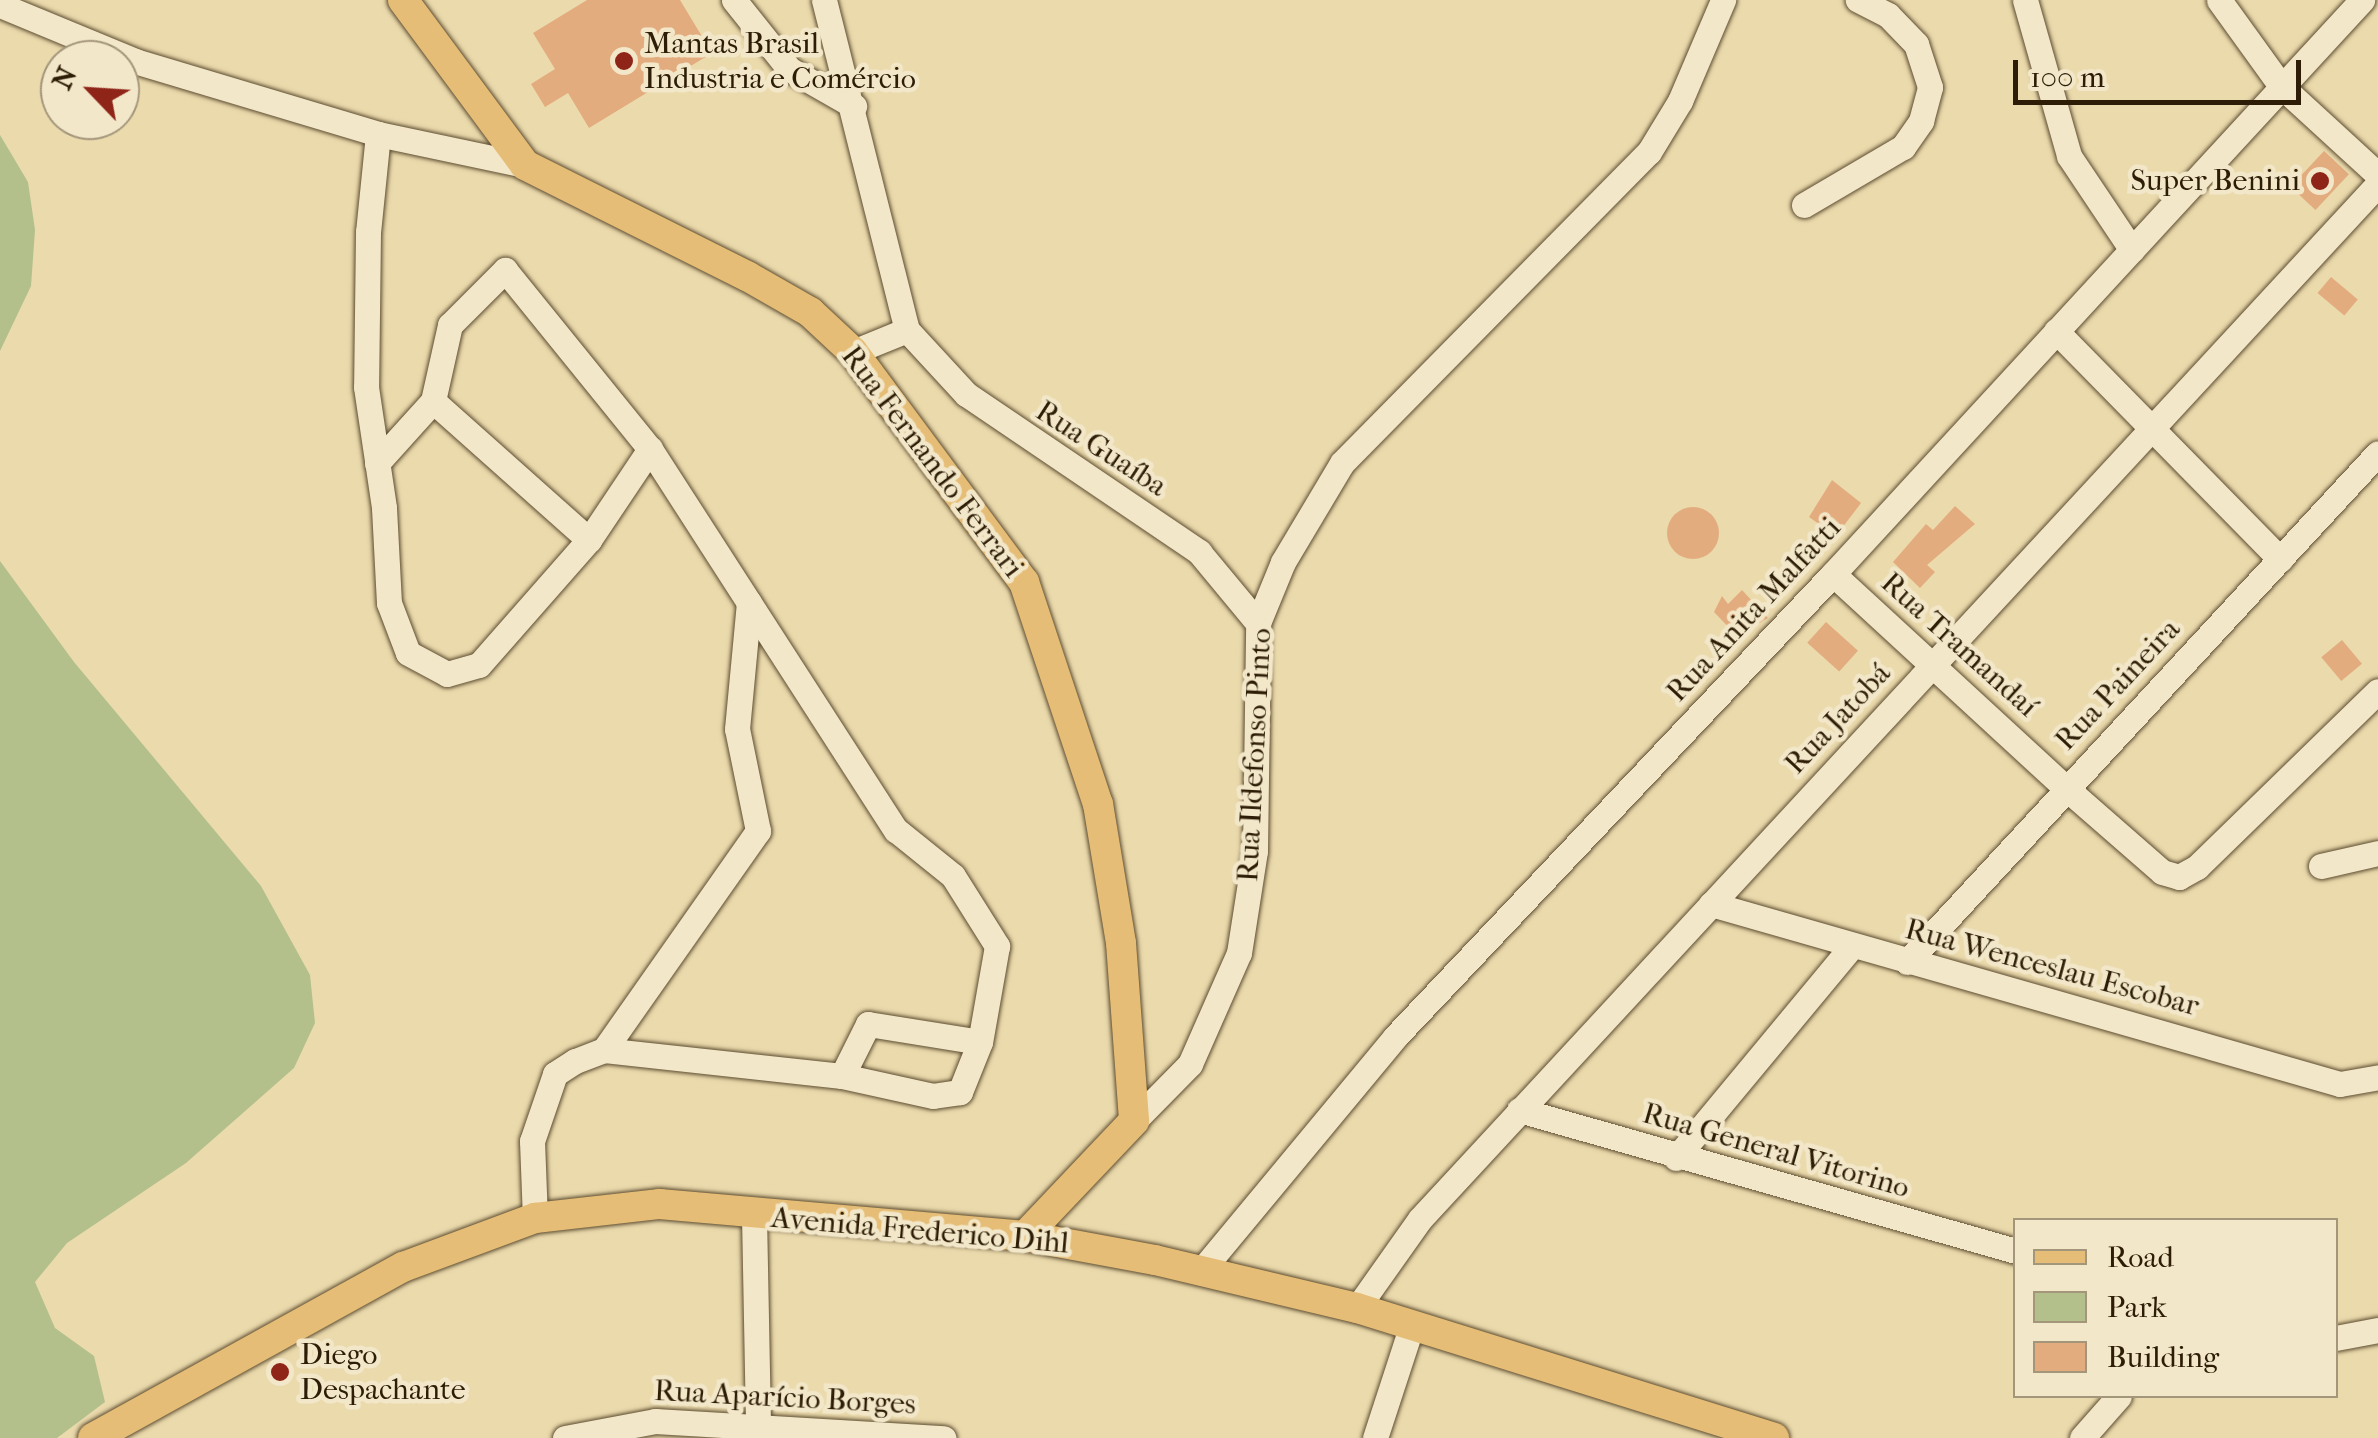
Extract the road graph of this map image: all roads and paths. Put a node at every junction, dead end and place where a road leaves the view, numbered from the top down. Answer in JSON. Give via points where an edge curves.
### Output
{"nodes":[{"id":1,"x":403,"y":0,"type":"edge"},
{"id":2,"x":734,"y":0,"type":"edge"},
{"id":3,"x":824,"y":0,"type":"edge"},
{"id":4,"x":1723,"y":0,"type":"edge"},
{"id":5,"x":1858,"y":0,"type":"edge"},
{"id":6,"x":2025,"y":0,"type":"edge"},
{"id":7,"x":2220,"y":0,"type":"edge"},
{"id":8,"x":2362,"y":0,"type":"edge"},
{"id":9,"x":0,"y":5,"type":"edge"},
{"id":10,"x":2281,"y":86,"type":"junction"},
{"id":11,"x":854,"y":106,"type":"junction"},
{"id":12,"x":378,"y":134,"type":"junction"},
{"id":13,"x":525,"y":166,"type":"junction"},
{"id":14,"x":2378,"y":175,"type":"edge"},
{"id":15,"x":2378,"y":184,"type":"edge"},
{"id":16,"x":1804,"y":204,"type":"dead end"},
{"id":17,"x":2132,"y":250,"type":"junction"},
{"id":18,"x":907,"y":330,"type":"junction"},
{"id":19,"x":2056,"y":331,"type":"junction"},
{"id":20,"x":853,"y":352,"type":"junction"},
{"id":21,"x":433,"y":401,"type":"junction"},
{"id":22,"x":2151,"y":428,"type":"junction"},
{"id":23,"x":650,"y":449,"type":"junction"},
{"id":24,"x":2378,"y":453,"type":"edge"},
{"id":25,"x":377,"y":462,"type":"junction"},
{"id":26,"x":590,"y":540,"type":"junction"},
{"id":27,"x":2280,"y":559,"type":"junction"},
{"id":28,"x":1833,"y":574,"type":"junction"},
{"id":29,"x":749,"y":602,"type":"junction"},
{"id":30,"x":1258,"y":623,"type":"junction"},
{"id":31,"x":1934,"y":664,"type":"junction"},
{"id":32,"x":2378,"y":691,"type":"edge"},
{"id":33,"x":2067,"y":789,"type":"junction"},
{"id":34,"x":2378,"y":853,"type":"edge"},
{"id":35,"x":2321,"y":866,"type":"dead end"},
{"id":36,"x":1711,"y":904,"type":"junction"},
{"id":37,"x":1852,"y":946,"type":"junction"},
{"id":38,"x":1906,"y":962,"type":"junction"},
{"id":39,"x":980,"y":1042,"type":"junction"},
{"id":40,"x":604,"y":1050,"type":"junction"},
{"id":41,"x":842,"y":1076,"type":"junction"},
{"id":42,"x":2378,"y":1078,"type":"edge"},
{"id":43,"x":1519,"y":1110,"type":"junction"},
{"id":44,"x":1134,"y":1121,"type":"junction"},
{"id":45,"x":1676,"y":1158,"type":"junction"},
{"id":46,"x":754,"y":1215,"type":"junction"},
{"id":47,"x":535,"y":1218,"type":"junction"},
{"id":48,"x":1026,"y":1236,"type":"junction"},
{"id":49,"x":2013,"y":1250,"type":"edge"},
{"id":50,"x":1201,"y":1270,"type":"junction"},
{"id":51,"x":1357,"y":1308,"type":"junction"},
{"id":52,"x":1412,"y":1324,"type":"junction"},
{"id":53,"x":2378,"y":1330,"type":"edge"},
{"id":54,"x":2338,"y":1338,"type":"edge"},
{"id":55,"x":2117,"y":1398,"type":"edge"},
{"id":56,"x":134,"y":1426,"type":"edge"},
{"id":57,"x":758,"y":1427,"type":"junction"},
{"id":58,"x":93,"y":1438,"type":"edge"},
{"id":59,"x":564,"y":1438,"type":"edge"},
{"id":60,"x":944,"y":1438,"type":"edge"},
{"id":61,"x":1375,"y":1438,"type":"edge"},
{"id":62,"x":1774,"y":1438,"type":"edge"},
{"id":63,"x":2082,"y":1438,"type":"edge"}],
"edges":[{"from":1,"to":13,"type":"main road"},
{"from":2,"to":11,"type":"street","via":[[789,69]]},
{"from":3,"to":11,"type":"street","name":"Rua Guaíba"},
{"from":4,"to":30,"type":"street","name":"Rua Ildefonso Pinto","via":[[1680,101],[1649,152],[1342,463],[1283,562]]},
{"from":5,"to":16,"type":"street","via":[[1888,16],[1916,44],[1930,87],[1921,122],[1903,147]]},
{"from":6,"to":17,"type":"street","via":[[2069,156]]},
{"from":7,"to":10,"type":"street"},
{"from":8,"to":10,"type":"street","name":"Rua Anita Malfatti"},
{"from":9,"to":12,"type":"street","name":"Rua Fernando Ferrari","via":[[135,61]]},
{"from":10,"to":14,"type":"street"},
{"from":10,"to":17,"type":"street","name":"Rua Anita Malfatti"},
{"from":11,"to":18,"type":"street","name":"Rua Guaíba"},
{"from":12,"to":13,"type":"street","name":"Rua Fernando Ferrari"},
{"from":12,"to":25,"type":"street","via":[[368,232],[366,387]]},
{"from":13,"to":20,"type":"main road","name":"Rua Fernando Ferrari","via":[[748,276],[810,312]]},
{"from":15,"to":22,"type":"street","name":"Rua Jatobá"},
{"from":17,"to":19,"type":"street","name":"Rua Anita Malfatti"},
{"from":18,"to":20,"type":"street"},
{"from":18,"to":30,"type":"street","name":"Rua Guaíba","via":[[932,363],[1010,428],[1199,552]]},
{"from":19,"to":22,"type":"street"},
{"from":19,"to":28,"type":"street","name":"Rua Anita Malfatti"},
{"from":20,"to":44,"type":"main road","name":"Rua Fernando Ferrari","via":[[1024,582],[1058,670],[1098,804],[1121,943]]},
{"from":21,"to":23,"type":"street","via":[[450,325],[505,270]]},
{"from":21,"to":25,"type":"street"},
{"from":21,"to":26,"type":"street"},
{"from":22,"to":27,"type":"street"},
{"from":22,"to":31,"type":"street","name":"Rua Jatobá"},
{"from":23,"to":26,"type":"street"},
{"from":23,"to":29,"type":"street"},
{"from":24,"to":27,"type":"street","name":"Rua Paineira"},
{"from":25,"to":26,"type":"street","via":[[389,603],[408,653],[448,674],[478,665]]},
{"from":27,"to":33,"type":"street","name":"Rua Paineira"},
{"from":28,"to":31,"type":"street","name":"Rua Tramandaí"},
{"from":28,"to":50,"type":"street","name":"Rua Anita Malfatti","via":[[1395,1037]]},
{"from":29,"to":39,"type":"street","via":[[896,830],[954,876],[996,946]]},
{"from":29,"to":40,"type":"street","via":[[737,729],[758,831]]},
{"from":30,"to":44,"type":"street","name":"Rua Ildefonso Pinto","via":[[1255,851],[1240,954],[1190,1064]]},
{"from":31,"to":33,"type":"street","name":"Rua Tramandaí"},
{"from":31,"to":36,"type":"street","name":"Rua Jatobá"},
{"from":32,"to":33,"type":"street","name":"Rua Tramandaí","via":[[2197,867],[2179,876],[2162,872]]},
{"from":33,"to":38,"type":"street","name":"Rua Paineira"},
{"from":34,"to":35,"type":"street"},
{"from":36,"to":37,"type":"street","name":"Rua Wenceslau Escobar"},
{"from":36,"to":43,"type":"street","name":"Rua Jatobá"},
{"from":37,"to":38,"type":"street","name":"Rua Wenceslau Escobar"},
{"from":37,"to":45,"type":"street"},
{"from":38,"to":42,"type":"street","name":"Rua Wenceslau Escobar","via":[[2340,1084]]},
{"from":39,"to":41,"type":"street","via":[[868,1024]]},
{"from":39,"to":41,"type":"street","via":[[960,1092],[933,1096]]},
{"from":40,"to":41,"type":"street"},
{"from":40,"to":47,"type":"street","via":[[555,1074],[544,1100],[532,1141]]},
{"from":43,"to":45,"type":"street","name":"Rua General Vitorino"},
{"from":43,"to":51,"type":"street","name":"Rua Jatobá","via":[[1420,1219]]},
{"from":44,"to":48,"type":"main road","name":"Rua Ildefonso Pinto"},
{"from":45,"to":49,"type":"street","name":"Rua General Vitorino"},
{"from":46,"to":47,"type":"main road","name":"Avenida Frederico Dihl","via":[[660,1204]]},
{"from":46,"to":48,"type":"main road","name":"Avenida Frederico Dihl"},
{"from":46,"to":57,"type":"street"},
{"from":47,"to":56,"type":"main road","name":"Avenida Frederico Dihl","via":[[403,1267]]},
{"from":48,"to":50,"type":"main road","name":"Avenida Frederico Dihl"},
{"from":50,"to":51,"type":"main road","name":"Avenida Frederico Dihl"},
{"from":51,"to":52,"type":"main road","name":"Avenida Frederico Dihl"},
{"from":52,"to":61,"type":"street"},
{"from":52,"to":62,"type":"main road","name":"Avenida Frederico Dihl"},
{"from":53,"to":54,"type":"street"},
{"from":55,"to":63,"type":"street"},
{"from":56,"to":58,"type":"main road","name":"Avenida Frederico Dihl"},
{"from":57,"to":59,"type":"street","name":"Rua Aparício Borges","via":[[655,1421]]},
{"from":57,"to":60,"type":"street","name":"Rua Aparício Borges"}]}
